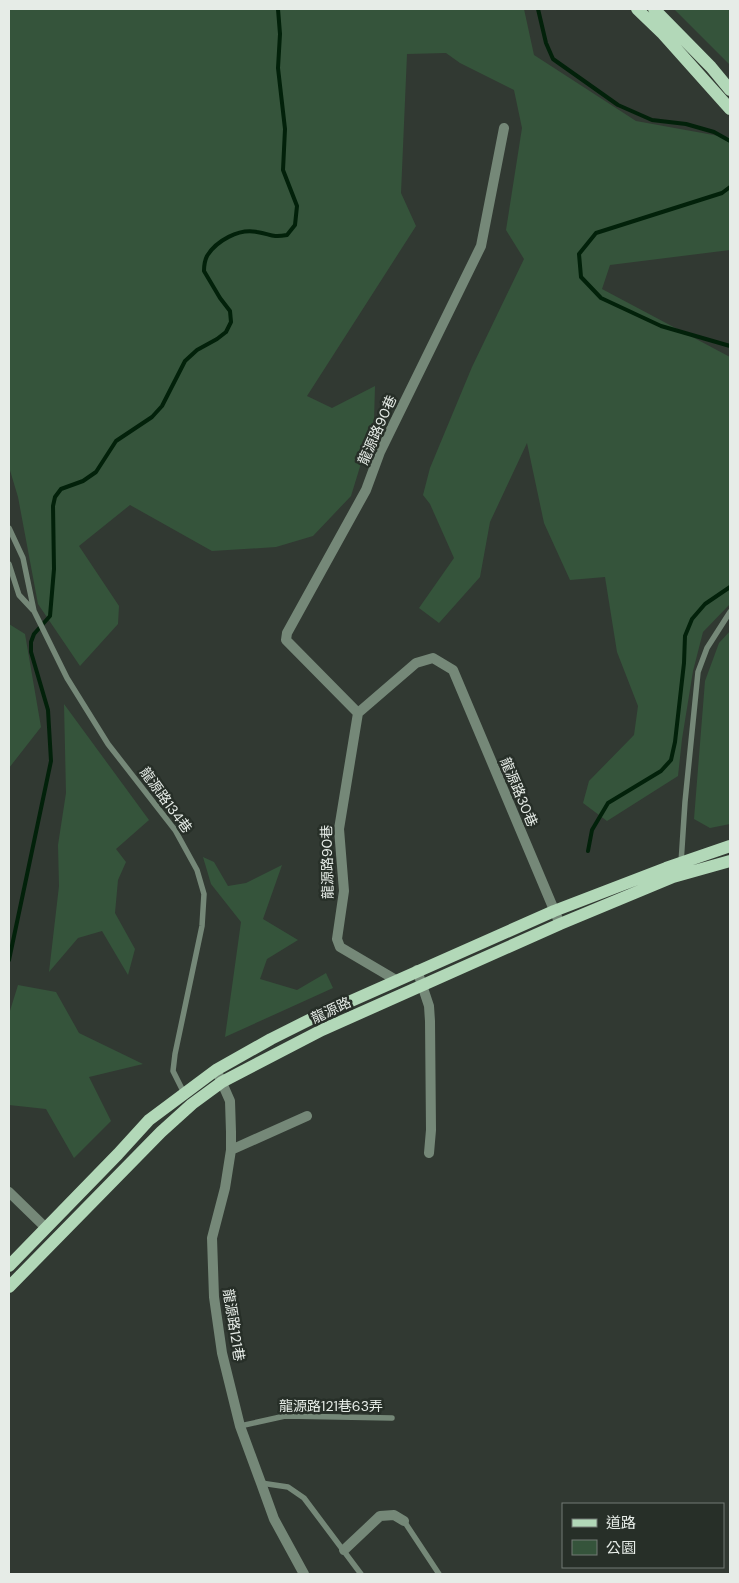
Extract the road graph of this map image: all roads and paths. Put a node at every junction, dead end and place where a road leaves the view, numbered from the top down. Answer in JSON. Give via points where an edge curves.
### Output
{"nodes":[{"id":1,"x":637,"y":9,"type":"edge"},
{"id":2,"x":654,"y":9,"type":"edge"},
{"id":3,"x":730,"y":90,"type":"edge"},
{"id":4,"x":730,"y":109,"type":"edge"},
{"id":5,"x":504,"y":128,"type":"dead end"},
{"id":6,"x":9,"y":528,"type":"edge"},
{"id":7,"x":9,"y":564,"type":"edge"},
{"id":8,"x":730,"y":612,"type":"edge"},
{"id":9,"x":35,"y":614,"type":"junction"},
{"id":10,"x":358,"y":712,"type":"junction"},
{"id":11,"x":730,"y":846,"type":"edge"},
{"id":12,"x":730,"y":861,"type":"edge"},
{"id":13,"x":681,"y":863,"type":"junction"},
{"id":14,"x":554,"y":911,"type":"junction"},
{"id":15,"x":560,"y":924,"type":"junction"},
{"id":16,"x":418,"y":970,"type":"junction"},
{"id":17,"x":396,"y":980,"type":"junction"},
{"id":18,"x":423,"y":985,"type":"junction"},
{"id":19,"x":216,"y":1070,"type":"junction"},
{"id":20,"x":222,"y":1082,"type":"junction"},
{"id":21,"x":184,"y":1093,"type":"junction"},
{"id":22,"x":192,"y":1104,"type":"junction"},
{"id":23,"x":308,"y":1116,"type":"dead end"},
{"id":24,"x":231,"y":1150,"type":"junction"},
{"id":25,"x":429,"y":1153,"type":"dead end"},
{"id":26,"x":9,"y":1192,"type":"edge"},
{"id":27,"x":46,"y":1228,"type":"junction"},
{"id":28,"x":9,"y":1266,"type":"edge"},
{"id":29,"x":9,"y":1287,"type":"edge"},
{"id":30,"x":392,"y":1418,"type":"dead end"},
{"id":31,"x":240,"y":1426,"type":"junction"},
{"id":32,"x":261,"y":1483,"type":"junction"},
{"id":33,"x":404,"y":1521,"type":"joint"},
{"id":34,"x":344,"y":1550,"type":"junction"},
{"id":35,"x":304,"y":1574,"type":"edge"},
{"id":36,"x":361,"y":1574,"type":"edge"},
{"id":37,"x":439,"y":1574,"type":"edge"}],
"edges":[{"from":1,"to":4,"type":"main road"},
{"from":2,"to":3,"type":"main road"},
{"from":5,"to":10,"type":"street","name":"龍源路90巷","via":[[481,246],[380,452],[366,490],[287,633],[286,640]]},
{"from":6,"to":9,"type":"lane","name":"龍源路134巷","via":[[23,558]]},
{"from":7,"to":9,"type":"lane","via":[[20,595]]},
{"from":8,"to":13,"type":"lane","via":[[707,648],[698,672]]},
{"from":9,"to":21,"type":"lane","name":"龍源路134巷","via":[[67,678],[108,744],[175,830],[198,870],[204,894],[202,926],[173,1071]]},
{"from":10,"to":14,"type":"street","name":"龍源路30巷","via":[[416,663],[433,658],[454,670]]},
{"from":10,"to":17,"type":"street","name":"龍源路90巷","via":[[339,829],[344,890],[337,939],[340,947]]},
{"from":11,"to":13,"type":"main road"},
{"from":12,"to":15,"type":"main road","name":"龍源路","via":[[673,877]]},
{"from":13,"to":14,"type":"main road"},
{"from":14,"to":15,"type":"street","name":"龍源路30巷"},
{"from":14,"to":16,"type":"main road"},
{"from":15,"to":18,"type":"main road","name":"龍源路"},
{"from":16,"to":17,"type":"main road"},
{"from":16,"to":18,"type":"street"},
{"from":17,"to":19,"type":"main road","via":[[271,1039]]},
{"from":18,"to":20,"type":"main road","name":"龍源路","via":[[304,1039]]},
{"from":18,"to":25,"type":"street","via":[[430,1021]]},
{"from":19,"to":20,"type":"street","name":"龍源路121巷"},
{"from":19,"to":21,"type":"main road"},
{"from":20,"to":22,"type":"main road","name":"龍源路"},
{"from":20,"to":24,"type":"street","name":"龍源路121巷","via":[[230,1101]]},
{"from":21,"to":22,"type":"lane","name":"龍源路134巷"},
{"from":21,"to":27,"type":"main road","via":[[149,1120]]},
{"from":22,"to":29,"type":"main road","name":"龍源路","via":[[160,1132]]},
{"from":23,"to":24,"type":"street"},
{"from":24,"to":31,"type":"street","name":"龍源路121巷","via":[[212,1238],[222,1353]]},
{"from":26,"to":27,"type":"street"},
{"from":27,"to":28,"type":"main road"},
{"from":30,"to":31,"type":"lane","name":"龍源路121巷63弄","via":[[285,1416]]},
{"from":31,"to":32,"type":"street","name":"龍源路121巷"},
{"from":32,"to":34,"type":"lane","via":[[288,1488],[304,1498]]},
{"from":32,"to":35,"type":"street","name":"龍源路121巷","via":[[274,1519]]},
{"from":33,"to":34,"type":"street","via":[[394,1515],[380,1516]]},
{"from":33,"to":37,"type":"lane"},
{"from":34,"to":36,"type":"lane"}]}
